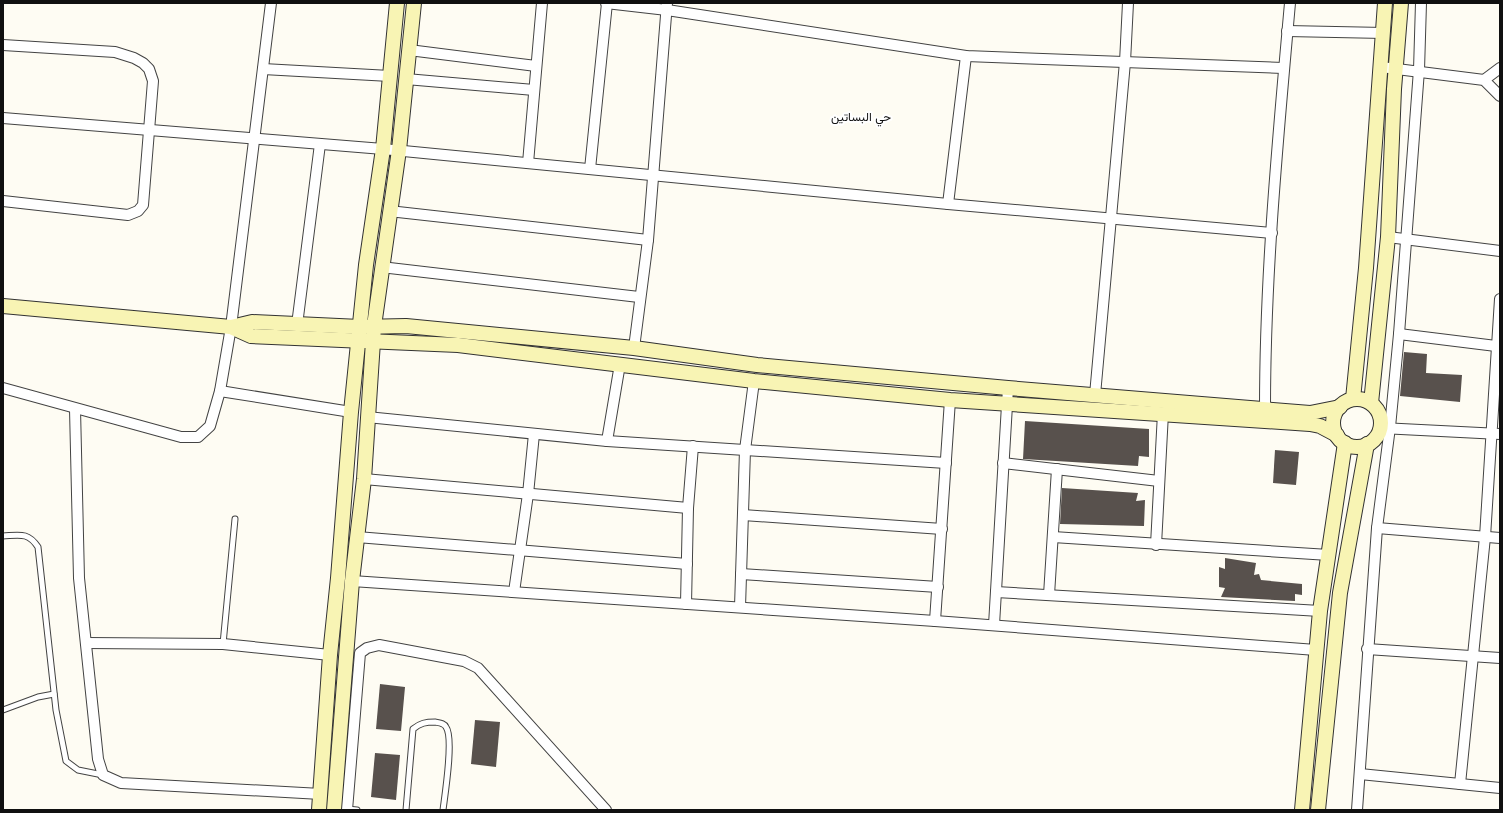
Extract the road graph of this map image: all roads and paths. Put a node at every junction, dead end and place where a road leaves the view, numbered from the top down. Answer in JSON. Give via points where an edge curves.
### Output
{"nodes":[{"id":1,"x":271,"y":3,"type":"edge"},
{"id":2,"x":397,"y":3,"type":"edge"},
{"id":3,"x":414,"y":3,"type":"edge"},
{"id":4,"x":542,"y":3,"type":"edge"},
{"id":5,"x":606,"y":3,"type":"edge"},
{"id":6,"x":1128,"y":3,"type":"edge"},
{"id":7,"x":1290,"y":3,"type":"edge"},
{"id":8,"x":1385,"y":3,"type":"edge"},
{"id":9,"x":1401,"y":3,"type":"edge"},
{"id":10,"x":1422,"y":3,"type":"edge"},
{"id":11,"x":667,"y":6,"type":"edge"},
{"id":12,"x":1287,"y":31,"type":"junction"},
{"id":13,"x":1384,"y":33,"type":"junction"},
{"id":14,"x":3,"y":44,"type":"edge"},
{"id":15,"x":409,"y":50,"type":"junction"},
{"id":16,"x":966,"y":56,"type":"junction"},
{"id":17,"x":1125,"y":62,"type":"junction"},
{"id":18,"x":536,"y":66,"type":"junction"},
{"id":19,"x":1381,"y":66,"type":"junction"},
{"id":20,"x":263,"y":68,"type":"junction"},
{"id":21,"x":1282,"y":68,"type":"junction"},
{"id":22,"x":1396,"y":68,"type":"junction"},
{"id":23,"x":1500,"y":68,"type":"edge"},
{"id":24,"x":1420,"y":70,"type":"junction"},
{"id":25,"x":390,"y":76,"type":"junction"},
{"id":26,"x":406,"y":79,"type":"junction"},
{"id":27,"x":1484,"y":80,"type":"junction"},
{"id":28,"x":534,"y":90,"type":"junction"},
{"id":29,"x":1500,"y":96,"type":"edge"},
{"id":30,"x":3,"y":118,"type":"edge"},
{"id":31,"x":148,"y":130,"type":"junction"},
{"id":32,"x":254,"y":139,"type":"junction"},
{"id":33,"x":320,"y":144,"type":"junction"},
{"id":34,"x":383,"y":149,"type":"junction"},
{"id":35,"x":399,"y":150,"type":"junction"},
{"id":36,"x":528,"y":163,"type":"junction"},
{"id":37,"x":590,"y":169,"type":"junction"},
{"id":38,"x":653,"y":175,"type":"junction"},
{"id":39,"x":3,"y":201,"type":"edge"},
{"id":40,"x":948,"y":204,"type":"junction"},
{"id":41,"x":389,"y":211,"type":"junction"},
{"id":42,"x":1111,"y":219,"type":"junction"},
{"id":43,"x":1272,"y":233,"type":"junction"},
{"id":44,"x":1388,"y":237,"type":"junction"},
{"id":45,"x":648,"y":240,"type":"junction"},
{"id":46,"x":1406,"y":240,"type":"junction"},
{"id":47,"x":1500,"y":251,"type":"edge"},
{"id":48,"x":382,"y":267,"type":"junction"},
{"id":49,"x":639,"y":297,"type":"junction"},
{"id":50,"x":1500,"y":299,"type":"edge"},
{"id":51,"x":3,"y":306,"type":"edge"},
{"id":52,"x":297,"y":325,"type":"junction"},
{"id":53,"x":374,"y":326,"type":"junction"},
{"id":54,"x":231,"y":327,"type":"junction"},
{"id":55,"x":360,"y":333,"type":"junction"},
{"id":56,"x":1399,"y":334,"type":"junction"},
{"id":57,"x":373,"y":340,"type":"junction"},
{"id":58,"x":1496,"y":346,"type":"junction"},
{"id":59,"x":634,"y":348,"type":"junction"},
{"id":60,"x":620,"y":364,"type":"junction"},
{"id":61,"x":754,"y":381,"type":"junction"},
{"id":62,"x":3,"y":388,"type":"edge"},
{"id":63,"x":1008,"y":388,"type":"junction"},
{"id":64,"x":220,"y":391,"type":"junction"},
{"id":65,"x":1095,"y":395,"type":"junction"},
{"id":66,"x":1353,"y":399,"type":"junction"},
{"id":67,"x":950,"y":400,"type":"junction"},
{"id":68,"x":1371,"y":403,"type":"junction"},
{"id":69,"x":1007,"y":404,"type":"junction"},
{"id":70,"x":1340,"y":407,"type":"junction"},
{"id":71,"x":1265,"y":408,"type":"junction"},
{"id":72,"x":75,"y":409,"type":"junction"},
{"id":73,"x":351,"y":412,"type":"junction"},
{"id":74,"x":1163,"y":413,"type":"junction"},
{"id":75,"x":367,"y":417,"type":"junction"},
{"id":76,"x":1385,"y":427,"type":"junction"},
{"id":77,"x":1497,"y":433,"type":"edge"},
{"id":78,"x":534,"y":434,"type":"junction"},
{"id":79,"x":1341,"y":439,"type":"junction"},
{"id":80,"x":607,"y":441,"type":"junction"},
{"id":81,"x":1367,"y":444,"type":"junction"},
{"id":82,"x":693,"y":446,"type":"junction"},
{"id":83,"x":745,"y":450,"type":"junction"},
{"id":84,"x":946,"y":463,"type":"junction"},
{"id":85,"x":1003,"y":463,"type":"junction"},
{"id":86,"x":1057,"y":469,"type":"junction"},
{"id":87,"x":364,"y":479,"type":"junction"},
{"id":88,"x":1160,"y":481,"type":"junction"},
{"id":89,"x":528,"y":494,"type":"junction"},
{"id":90,"x":688,"y":508,"type":"junction"},
{"id":91,"x":743,"y":515,"type":"junction"},
{"id":92,"x":235,"y":519,"type":"dead end"},
{"id":93,"x":1377,"y":528,"type":"junction"},
{"id":94,"x":942,"y":529,"type":"junction"},
{"id":95,"x":3,"y":536,"type":"edge"},
{"id":96,"x":357,"y":537,"type":"junction"},
{"id":97,"x":1052,"y":537,"type":"junction"},
{"id":98,"x":1485,"y":537,"type":"junction"},
{"id":99,"x":1500,"y":538,"type":"edge"},
{"id":100,"x":1156,"y":545,"type":"junction"},
{"id":101,"x":519,"y":550,"type":"junction"},
{"id":102,"x":1329,"y":555,"type":"junction"},
{"id":103,"x":687,"y":564,"type":"junction"},
{"id":104,"x":741,"y":574,"type":"junction"},
{"id":105,"x":352,"y":581,"type":"junction"},
{"id":106,"x":938,"y":587,"type":"junction"},
{"id":107,"x":514,"y":592,"type":"junction"},
{"id":108,"x":996,"y":592,"type":"junction"},
{"id":109,"x":1049,"y":595,"type":"junction"},
{"id":110,"x":686,"y":604,"type":"junction"},
{"id":111,"x":740,"y":608,"type":"junction"},
{"id":112,"x":1320,"y":611,"type":"junction"},
{"id":113,"x":935,"y":621,"type":"junction"},
{"id":114,"x":994,"y":626,"type":"junction"},
{"id":115,"x":86,"y":643,"type":"junction"},
{"id":116,"x":223,"y":644,"type":"junction"},
{"id":117,"x":1367,"y":649,"type":"junction"},
{"id":118,"x":1316,"y":650,"type":"junction"},
{"id":119,"x":330,"y":655,"type":"junction"},
{"id":120,"x":1473,"y":657,"type":"junction"},
{"id":121,"x":1500,"y":658,"type":"edge"},
{"id":122,"x":54,"y":694,"type":"junction"},
{"id":123,"x":3,"y":710,"type":"edge"},
{"id":124,"x":1306,"y":771,"type":"junction"},
{"id":125,"x":103,"y":774,"type":"junction"},
{"id":126,"x":1360,"y":774,"type":"junction"},
{"id":127,"x":1323,"y":775,"type":"junction"},
{"id":128,"x":1460,"y":784,"type":"junction"},
{"id":129,"x":1500,"y":788,"type":"edge"},
{"id":130,"x":321,"y":794,"type":"junction"},
{"id":131,"x":319,"y":810,"type":"edge"},
{"id":132,"x":342,"y":810,"type":"edge"},
{"id":133,"x":357,"y":810,"type":"edge"},
{"id":134,"x":406,"y":810,"type":"edge"},
{"id":135,"x":443,"y":810,"type":"edge"},
{"id":136,"x":606,"y":810,"type":"edge"},
{"id":137,"x":1302,"y":810,"type":"edge"},
{"id":138,"x":1318,"y":810,"type":"edge"},
{"id":139,"x":1357,"y":810,"type":"edge"}],
"edges":[{"from":1,"to":20,"type":"street"},
{"from":2,"to":25,"type":"main road"},
{"from":3,"to":15,"type":"main road"},
{"from":4,"to":18,"type":"street"},
{"from":5,"to":11,"type":"street"},
{"from":5,"to":37,"type":"street"},
{"from":6,"to":17,"type":"street"},
{"from":7,"to":12,"type":"street"},
{"from":8,"to":13,"type":"main road"},
{"from":9,"to":22,"type":"main road"},
{"from":10,"to":24,"type":"street"},
{"from":11,"to":16,"type":"street"},
{"from":11,"to":38,"type":"street"},
{"from":12,"to":13,"type":"street"},
{"from":12,"to":21,"type":"street"},
{"from":13,"to":19,"type":"main road"},
{"from":14,"to":31,"type":"street","via":[[115,52],[134,58],[149,69],[153,81]]},
{"from":15,"to":18,"type":"street"},
{"from":15,"to":26,"type":"main road"},
{"from":16,"to":17,"type":"street"},
{"from":16,"to":40,"type":"street"},
{"from":17,"to":21,"type":"street"},
{"from":17,"to":42,"type":"street"},
{"from":18,"to":28,"type":"street"},
{"from":19,"to":22,"type":"street"},
{"from":19,"to":66,"type":"main road"},
{"from":20,"to":25,"type":"street"},
{"from":20,"to":32,"type":"street"},
{"from":21,"to":43,"type":"street"},
{"from":22,"to":24,"type":"street"},
{"from":22,"to":44,"type":"main road"},
{"from":23,"to":27,"type":"street"},
{"from":24,"to":27,"type":"street"},
{"from":24,"to":46,"type":"street"},
{"from":25,"to":34,"type":"main road"},
{"from":26,"to":28,"type":"street"},
{"from":26,"to":35,"type":"main road"},
{"from":27,"to":29,"type":"street"},
{"from":28,"to":36,"type":"street"},
{"from":30,"to":31,"type":"street"},
{"from":31,"to":32,"type":"street"},
{"from":31,"to":39,"type":"street","via":[[143,205],[138,211],[128,215]]},
{"from":32,"to":33,"type":"street"},
{"from":32,"to":54,"type":"street"},
{"from":33,"to":34,"type":"street"},
{"from":33,"to":52,"type":"street"},
{"from":34,"to":35,"type":"street"},
{"from":34,"to":55,"type":"main road","via":[[366,265]]},
{"from":35,"to":36,"type":"street"},
{"from":35,"to":41,"type":"main road"},
{"from":36,"to":37,"type":"street"},
{"from":37,"to":38,"type":"street"},
{"from":38,"to":40,"type":"street"},
{"from":38,"to":45,"type":"street"},
{"from":40,"to":42,"type":"street"},
{"from":41,"to":45,"type":"street"},
{"from":41,"to":48,"type":"main road"},
{"from":42,"to":43,"type":"street"},
{"from":42,"to":65,"type":"street"},
{"from":43,"to":71,"type":"street","via":[[1265,345]]},
{"from":44,"to":46,"type":"street"},
{"from":44,"to":68,"type":"main road"},
{"from":45,"to":49,"type":"street"},
{"from":46,"to":47,"type":"street"},
{"from":46,"to":56,"type":"street"},
{"from":48,"to":49,"type":"street"},
{"from":48,"to":53,"type":"main road"},
{"from":49,"to":59,"type":"street"},
{"from":50,"to":58,"type":"street"},
{"from":51,"to":54,"type":"main road"},
{"from":52,"to":54,"type":"main road","via":[[252,322]]},
{"from":52,"to":55,"type":"main road"},
{"from":53,"to":55,"type":"main road"},
{"from":53,"to":57,"type":"main road"},
{"from":53,"to":59,"type":"main road","via":[[406,326]]},
{"from":54,"to":55,"type":"main road","via":[[251,336]]},
{"from":54,"to":64,"type":"street"},
{"from":55,"to":57,"type":"main road"},
{"from":55,"to":73,"type":"main road"},
{"from":56,"to":58,"type":"street"},
{"from":56,"to":76,"type":"street"},
{"from":57,"to":60,"type":"main road","via":[[458,345]]},
{"from":57,"to":75,"type":"main road"},
{"from":58,"to":77,"type":"street"},
{"from":59,"to":63,"type":"main road","via":[[757,364]]},
{"from":60,"to":61,"type":"main road"},
{"from":60,"to":80,"type":"street"},
{"from":61,"to":67,"type":"main road"},
{"from":61,"to":83,"type":"street"},
{"from":62,"to":72,"type":"street"},
{"from":63,"to":65,"type":"main road"},
{"from":63,"to":69,"type":"street"},
{"from":64,"to":72,"type":"street","via":[[210,426],[198,437],[189,438]]},
{"from":64,"to":73,"type":"street"},
{"from":65,"to":71,"type":"main road"},
{"from":66,"to":68,"type":"main road"},
{"from":66,"to":70,"type":"main road"},
{"from":67,"to":69,"type":"main road"},
{"from":67,"to":84,"type":"street"},
{"from":68,"to":76,"type":"main road"},
{"from":69,"to":74,"type":"main road"},
{"from":69,"to":85,"type":"street"},
{"from":70,"to":71,"type":"main road","via":[[1310,413]]},
{"from":70,"to":79,"type":"main road","via":[[1334,417],[1334,429]]},
{"from":72,"to":115,"type":"street","via":[[79,578]]},
{"from":73,"to":119,"type":"main road"},
{"from":74,"to":79,"type":"main road","via":[[1310,424],[1320,426]]},
{"from":74,"to":88,"type":"street"},
{"from":75,"to":78,"type":"street"},
{"from":75,"to":87,"type":"main road"},
{"from":76,"to":77,"type":"street"},
{"from":76,"to":81,"type":"main road"},
{"from":76,"to":93,"type":"street"},
{"from":77,"to":98,"type":"street"},
{"from":78,"to":80,"type":"street"},
{"from":78,"to":89,"type":"street"},
{"from":79,"to":81,"type":"main road","via":[[1356,446]]},
{"from":79,"to":102,"type":"main road"},
{"from":80,"to":82,"type":"street"},
{"from":81,"to":127,"type":"main road","via":[[1340,593]]},
{"from":82,"to":83,"type":"street"},
{"from":82,"to":90,"type":"street"},
{"from":83,"to":84,"type":"street"},
{"from":83,"to":91,"type":"street"},
{"from":84,"to":94,"type":"street"},
{"from":85,"to":86,"type":"street"},
{"from":85,"to":108,"type":"street"},
{"from":86,"to":88,"type":"street"},
{"from":86,"to":97,"type":"street"},
{"from":87,"to":89,"type":"street"},
{"from":87,"to":96,"type":"main road"},
{"from":88,"to":100,"type":"street"},
{"from":89,"to":90,"type":"street"},
{"from":89,"to":101,"type":"street"},
{"from":90,"to":103,"type":"street"},
{"from":91,"to":94,"type":"street"},
{"from":91,"to":104,"type":"street"},
{"from":92,"to":116,"type":"lane"},
{"from":93,"to":98,"type":"street"},
{"from":93,"to":117,"type":"street"},
{"from":94,"to":106,"type":"street"},
{"from":95,"to":122,"type":"lane","via":[[23,534],[32,539],[38,547]]},
{"from":96,"to":101,"type":"street"},
{"from":96,"to":105,"type":"main road"},
{"from":97,"to":100,"type":"street"},
{"from":97,"to":109,"type":"street"},
{"from":98,"to":99,"type":"street"},
{"from":98,"to":120,"type":"street"},
{"from":100,"to":102,"type":"street"},
{"from":101,"to":103,"type":"street"},
{"from":101,"to":107,"type":"street"},
{"from":102,"to":112,"type":"main road"},
{"from":103,"to":110,"type":"street"},
{"from":104,"to":106,"type":"street"},
{"from":104,"to":111,"type":"street"},
{"from":105,"to":107,"type":"street"},
{"from":105,"to":132,"type":"main road"},
{"from":106,"to":113,"type":"street"},
{"from":107,"to":110,"type":"street"},
{"from":108,"to":109,"type":"street"},
{"from":108,"to":114,"type":"street"},
{"from":109,"to":112,"type":"street"},
{"from":110,"to":111,"type":"street"},
{"from":111,"to":113,"type":"street"},
{"from":112,"to":118,"type":"main road"},
{"from":113,"to":114,"type":"street"},
{"from":114,"to":118,"type":"street"},
{"from":115,"to":116,"type":"street"},
{"from":115,"to":125,"type":"street","via":[[98,759]]},
{"from":116,"to":119,"type":"street"},
{"from":117,"to":120,"type":"street"},
{"from":117,"to":126,"type":"street"},
{"from":118,"to":124,"type":"main road"},
{"from":119,"to":130,"type":"main road"},
{"from":120,"to":121,"type":"street"},
{"from":120,"to":128,"type":"street"},
{"from":122,"to":123,"type":"lane"},
{"from":122,"to":125,"type":"lane","via":[[66,761],[78,770]]},
{"from":124,"to":127,"type":"main road"},
{"from":124,"to":137,"type":"main road"},
{"from":125,"to":130,"type":"street","via":[[121,783]]},
{"from":126,"to":128,"type":"street"},
{"from":126,"to":139,"type":"street"},
{"from":127,"to":138,"type":"main road"},
{"from":128,"to":129,"type":"street"},
{"from":130,"to":131,"type":"main road"},
{"from":132,"to":133,"type":"lane"},
{"from":132,"to":136,"type":"street","via":[[360,653],[367,648],[379,646],[464,661],[478,668]]},
{"from":134,"to":135,"type":"lane","via":[[413,729],[421,723],[428,722],[442,723],[447,727],[450,739]]}]}
